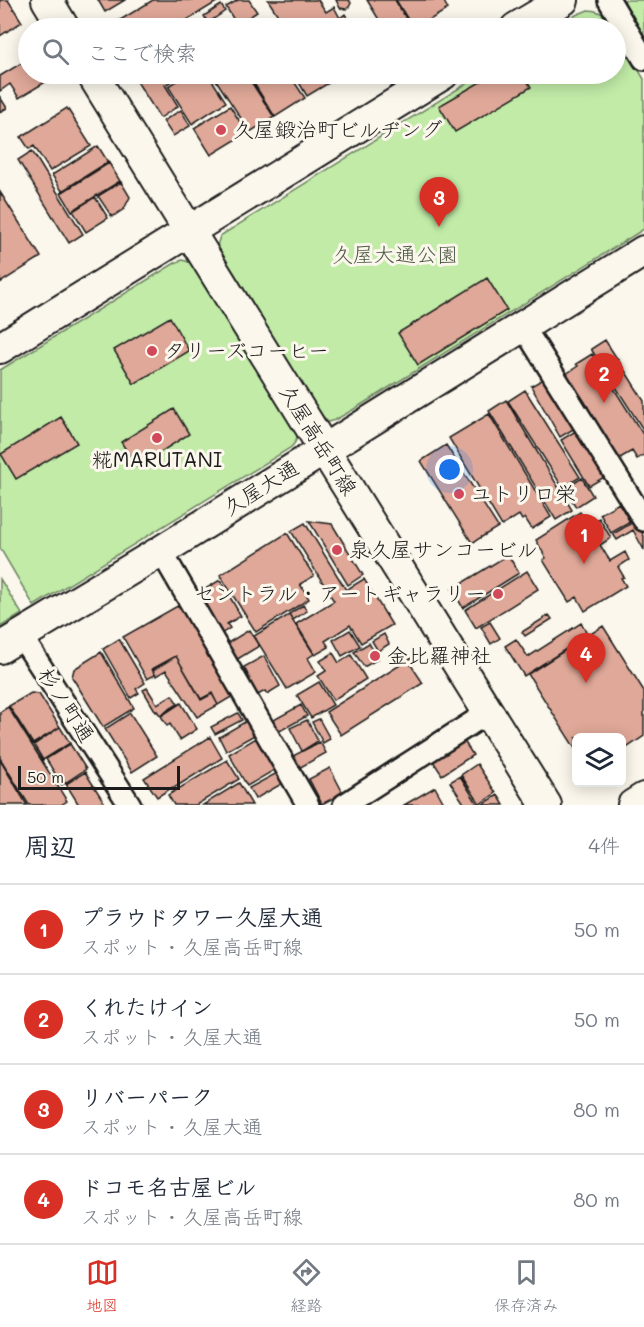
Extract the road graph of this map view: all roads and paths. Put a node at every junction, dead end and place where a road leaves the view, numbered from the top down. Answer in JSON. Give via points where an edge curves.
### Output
{"nodes":[{"id":1,"x":47,"y":0,"type":"edge"},
{"id":2,"x":562,"y":0,"type":"edge"},
{"id":3,"x":609,"y":0,"type":"edge"},
{"id":4,"x":58,"y":18,"type":"edge"},
{"id":5,"x":532,"y":18,"type":"edge"},
{"id":6,"x":620,"y":18,"type":"edge"},
{"id":7,"x":626,"y":29,"type":"edge"},
{"id":8,"x":644,"y":59,"type":"edge"},
{"id":9,"x":98,"y":84,"type":"edge"},
{"id":10,"x":427,"y":84,"type":"edge"},
{"id":11,"x":189,"y":230,"type":"junction"},
{"id":12,"x":644,"y":250,"type":"edge"},
{"id":13,"x":523,"y":326,"type":"junction"},
{"id":14,"x":0,"y":348,"type":"edge"},
{"id":15,"x":324,"y":449,"type":"junction"},
{"id":16,"x":644,"y":520,"type":"edge"},
{"id":17,"x":161,"y":551,"type":"junction"},
{"id":18,"x":10,"y":642,"type":"edge"},
{"id":19,"x":489,"y":712,"type":"junction"},
{"id":20,"x":644,"y":798,"type":"edge"},
{"id":21,"x":130,"y":805,"type":"edge"},
{"id":22,"x":308,"y":805,"type":"edge"},
{"id":23,"x":344,"y":805,"type":"edge"},
{"id":24,"x":546,"y":805,"type":"edge"},
{"id":25,"x":633,"y":805,"type":"edge"}],
"edges":[{"from":1,"to":4,"type":"street"},
{"from":2,"to":5,"type":"street"},
{"from":3,"to":6,"type":"street"},
{"from":7,"to":8,"type":"street"},
{"from":9,"to":11,"type":"street","name":"久屋高岳町線"},
{"from":10,"to":11,"type":"street"},
{"from":11,"to":14,"type":"street"},
{"from":11,"to":15,"type":"street","name":"久屋高岳町線"},
{"from":12,"to":13,"type":"street","name":"久屋大通"},
{"from":13,"to":15,"type":"street","name":"久屋大通"},
{"from":13,"to":16,"type":"street"},
{"from":15,"to":17,"type":"street","name":"久屋大通"},
{"from":15,"to":19,"type":"street","name":"久屋高岳町線"},
{"from":17,"to":18,"type":"street","name":"久屋大通"},
{"from":17,"to":22,"type":"street"},
{"from":18,"to":21,"type":"street","name":"杉ノ町通"},
{"from":19,"to":23,"type":"street"},
{"from":19,"to":24,"type":"street","name":"久屋高岳町線"},
{"from":20,"to":25,"type":"street"}]}
